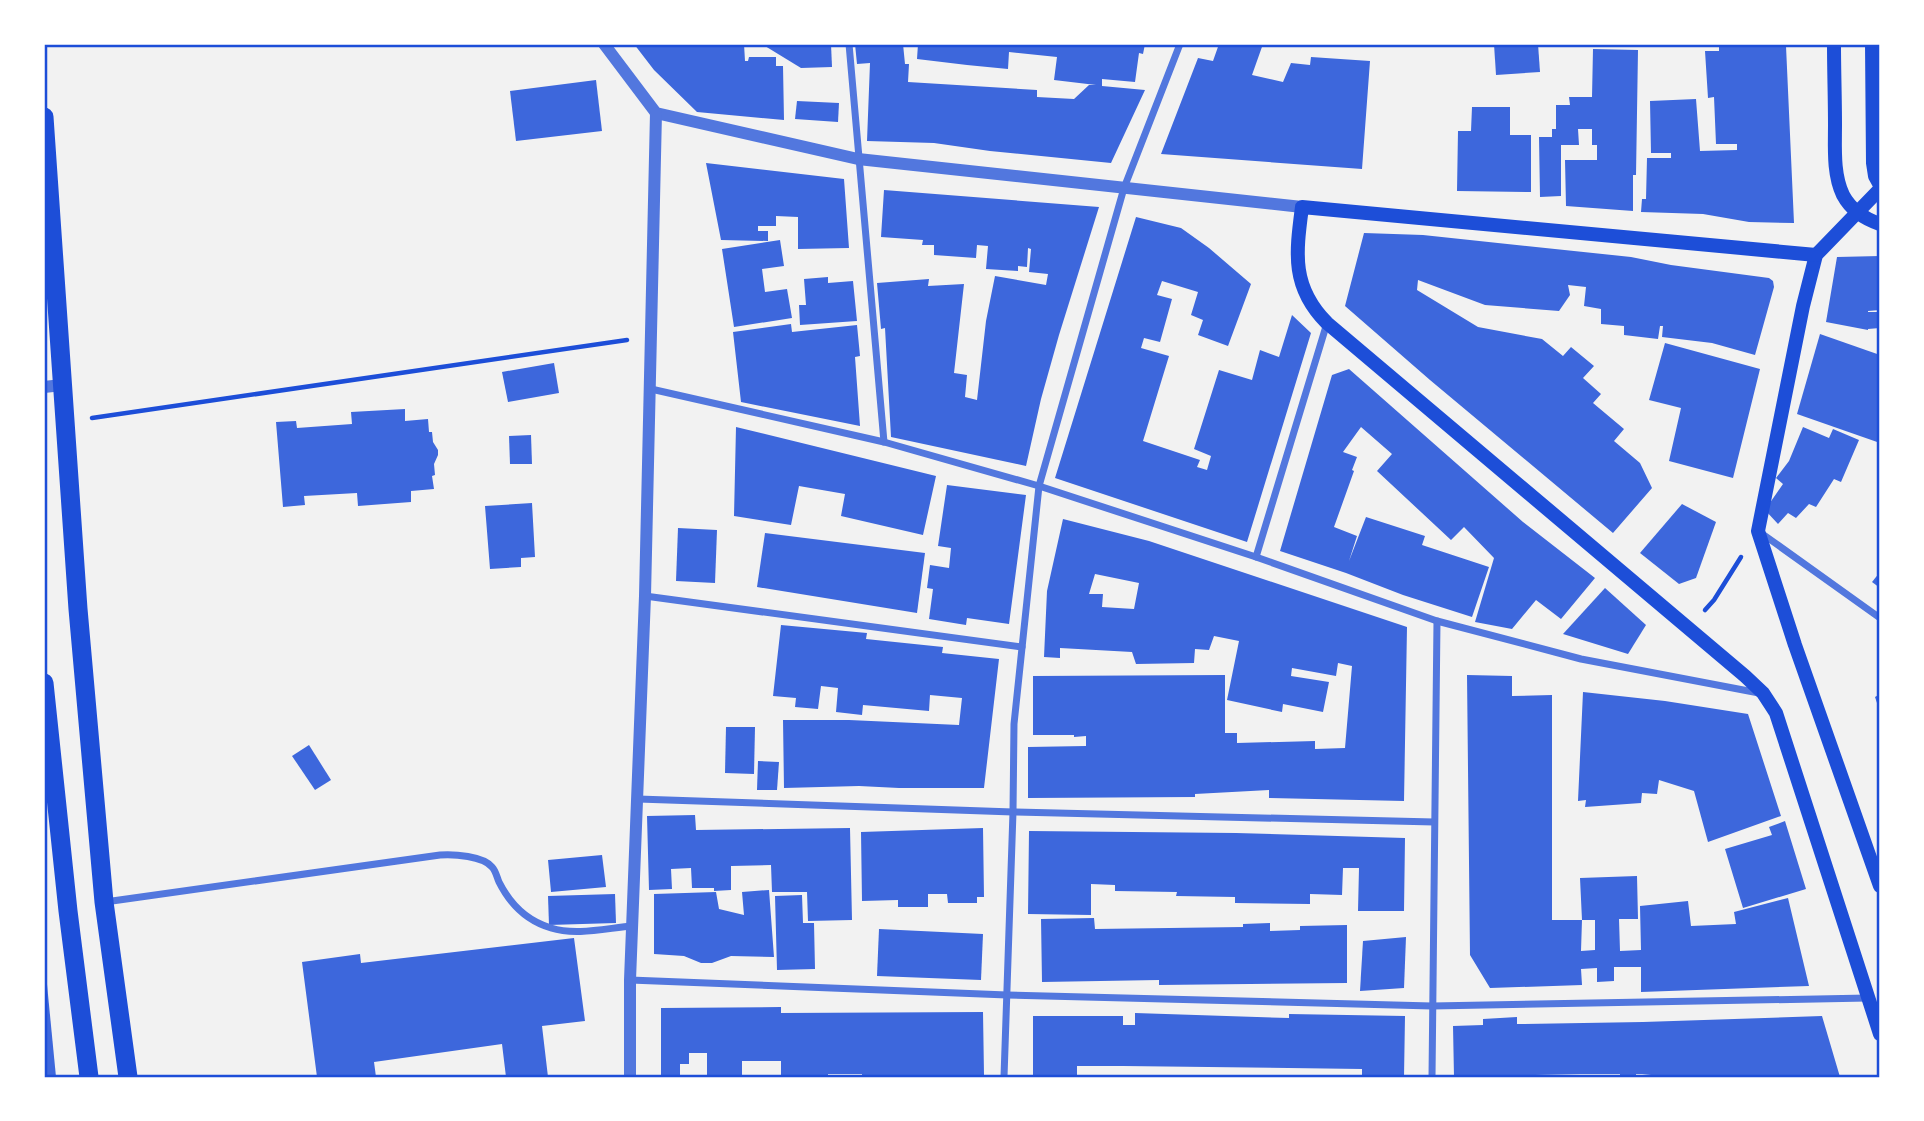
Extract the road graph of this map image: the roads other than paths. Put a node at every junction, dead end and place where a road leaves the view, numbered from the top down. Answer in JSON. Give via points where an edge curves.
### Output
{"nodes":[{"id":1,"x":604,"y":44,"type":"edge"},
{"id":2,"x":849,"y":44,"type":"edge"},
{"id":3,"x":1180,"y":44,"type":"edge"},
{"id":4,"x":1834,"y":44,"type":"edge"},
{"id":5,"x":1872,"y":44,"type":"edge"},
{"id":6,"x":656,"y":113,"type":"junction"},
{"id":7,"x":44,"y":117,"type":"edge"},
{"id":8,"x":858,"y":159,"type":"junction"},
{"id":9,"x":1880,"y":187,"type":"edge"},
{"id":10,"x":1124,"y":188,"type":"junction"},
{"id":11,"x":1301,"y":207,"type":"junction"},
{"id":12,"x":1858,"y":213,"type":"junction"},
{"id":13,"x":1880,"y":225,"type":"edge"},
{"id":14,"x":1816,"y":255,"type":"junction"},
{"id":15,"x":1327,"y":323,"type":"junction"},
{"id":16,"x":53,"y":386,"type":"edge"},
{"id":17,"x":650,"y":389,"type":"junction"},
{"id":18,"x":884,"y":442,"type":"junction"},
{"id":19,"x":1039,"y":486,"type":"junction"},
{"id":20,"x":1758,"y":531,"type":"junction"},
{"id":21,"x":1256,"y":557,"type":"junction"},
{"id":22,"x":645,"y":596,"type":"junction"},
{"id":23,"x":1880,"y":618,"type":"edge"},
{"id":24,"x":1437,"y":621,"type":"junction"},
{"id":25,"x":1022,"y":647,"type":"junction"},
{"id":26,"x":44,"y":683,"type":"edge"},
{"id":27,"x":1763,"y":694,"type":"junction"},
{"id":28,"x":638,"y":799,"type":"junction"},
{"id":29,"x":1013,"y":812,"type":"junction"},
{"id":30,"x":1434,"y":822,"type":"junction"},
{"id":31,"x":1880,"y":886,"type":"edge"},
{"id":32,"x":104,"y":902,"type":"junction"},
{"id":33,"x":633,"y":926,"type":"junction"},
{"id":34,"x":630,"y":980,"type":"junction"},
{"id":35,"x":1007,"y":995,"type":"junction"},
{"id":36,"x":1868,"y":998,"type":"junction"},
{"id":37,"x":1432,"y":1006,"type":"junction"},
{"id":38,"x":1880,"y":1034,"type":"edge"},
{"id":39,"x":89,"y":1077,"type":"edge"},
{"id":40,"x":128,"y":1077,"type":"edge"},
{"id":41,"x":631,"y":1077,"type":"edge"},
{"id":42,"x":1004,"y":1077,"type":"edge"},
{"id":43,"x":1432,"y":1077,"type":"edge"}],
"edges":[{"from":1,"to":6,"type":"street"},
{"from":2,"to":8,"type":"street"},
{"from":3,"to":10,"type":"street"},
{"from":4,"to":12,"type":"main road","via":[[1838,180]]},
{"from":5,"to":9,"type":"main road","via":[[1873,163]]},
{"from":6,"to":8,"type":"street"},
{"from":6,"to":17,"type":"street"},
{"from":7,"to":16,"type":"highway"},
{"from":8,"to":10,"type":"street"},
{"from":8,"to":18,"type":"street"},
{"from":9,"to":12,"type":"main road"},
{"from":10,"to":11,"type":"street"},
{"from":10,"to":19,"type":"street"},
{"from":11,"to":14,"type":"main road"},
{"from":11,"to":15,"type":"main road","via":[[1296,253],[1300,280],[1315,311]]},
{"from":12,"to":13,"type":"main road"},
{"from":12,"to":14,"type":"main road"},
{"from":14,"to":20,"type":"main road"},
{"from":15,"to":21,"type":"street"},
{"from":15,"to":27,"type":"main road"},
{"from":16,"to":32,"type":"highway","via":[[66,422]]},
{"from":17,"to":18,"type":"street"},
{"from":17,"to":22,"type":"street"},
{"from":18,"to":19,"type":"street"},
{"from":19,"to":21,"type":"street"},
{"from":19,"to":25,"type":"street"},
{"from":20,"to":23,"type":"street"},
{"from":20,"to":31,"type":"main road"},
{"from":21,"to":24,"type":"street"},
{"from":22,"to":25,"type":"street"},
{"from":22,"to":28,"type":"street"},
{"from":24,"to":27,"type":"street","via":[[1581,659]]},
{"from":24,"to":30,"type":"street"},
{"from":25,"to":29,"type":"street","via":[[1014,724]]},
{"from":26,"to":39,"type":"highway"},
{"from":27,"to":36,"type":"main road","via":[[1776,712]]},
{"from":28,"to":29,"type":"street"},
{"from":28,"to":33,"type":"street"},
{"from":29,"to":30,"type":"street"},
{"from":29,"to":35,"type":"street"},
{"from":30,"to":37,"type":"street"},
{"from":32,"to":33,"type":"street","via":[[454,855],[492,867],[509,900],[539,924],[564,931]]},
{"from":32,"to":40,"type":"highway"},
{"from":33,"to":34,"type":"street"},
{"from":34,"to":35,"type":"street"},
{"from":34,"to":41,"type":"street"},
{"from":35,"to":37,"type":"street"},
{"from":35,"to":42,"type":"street"},
{"from":36,"to":37,"type":"street"},
{"from":36,"to":38,"type":"main road"},
{"from":37,"to":43,"type":"street"}]}
